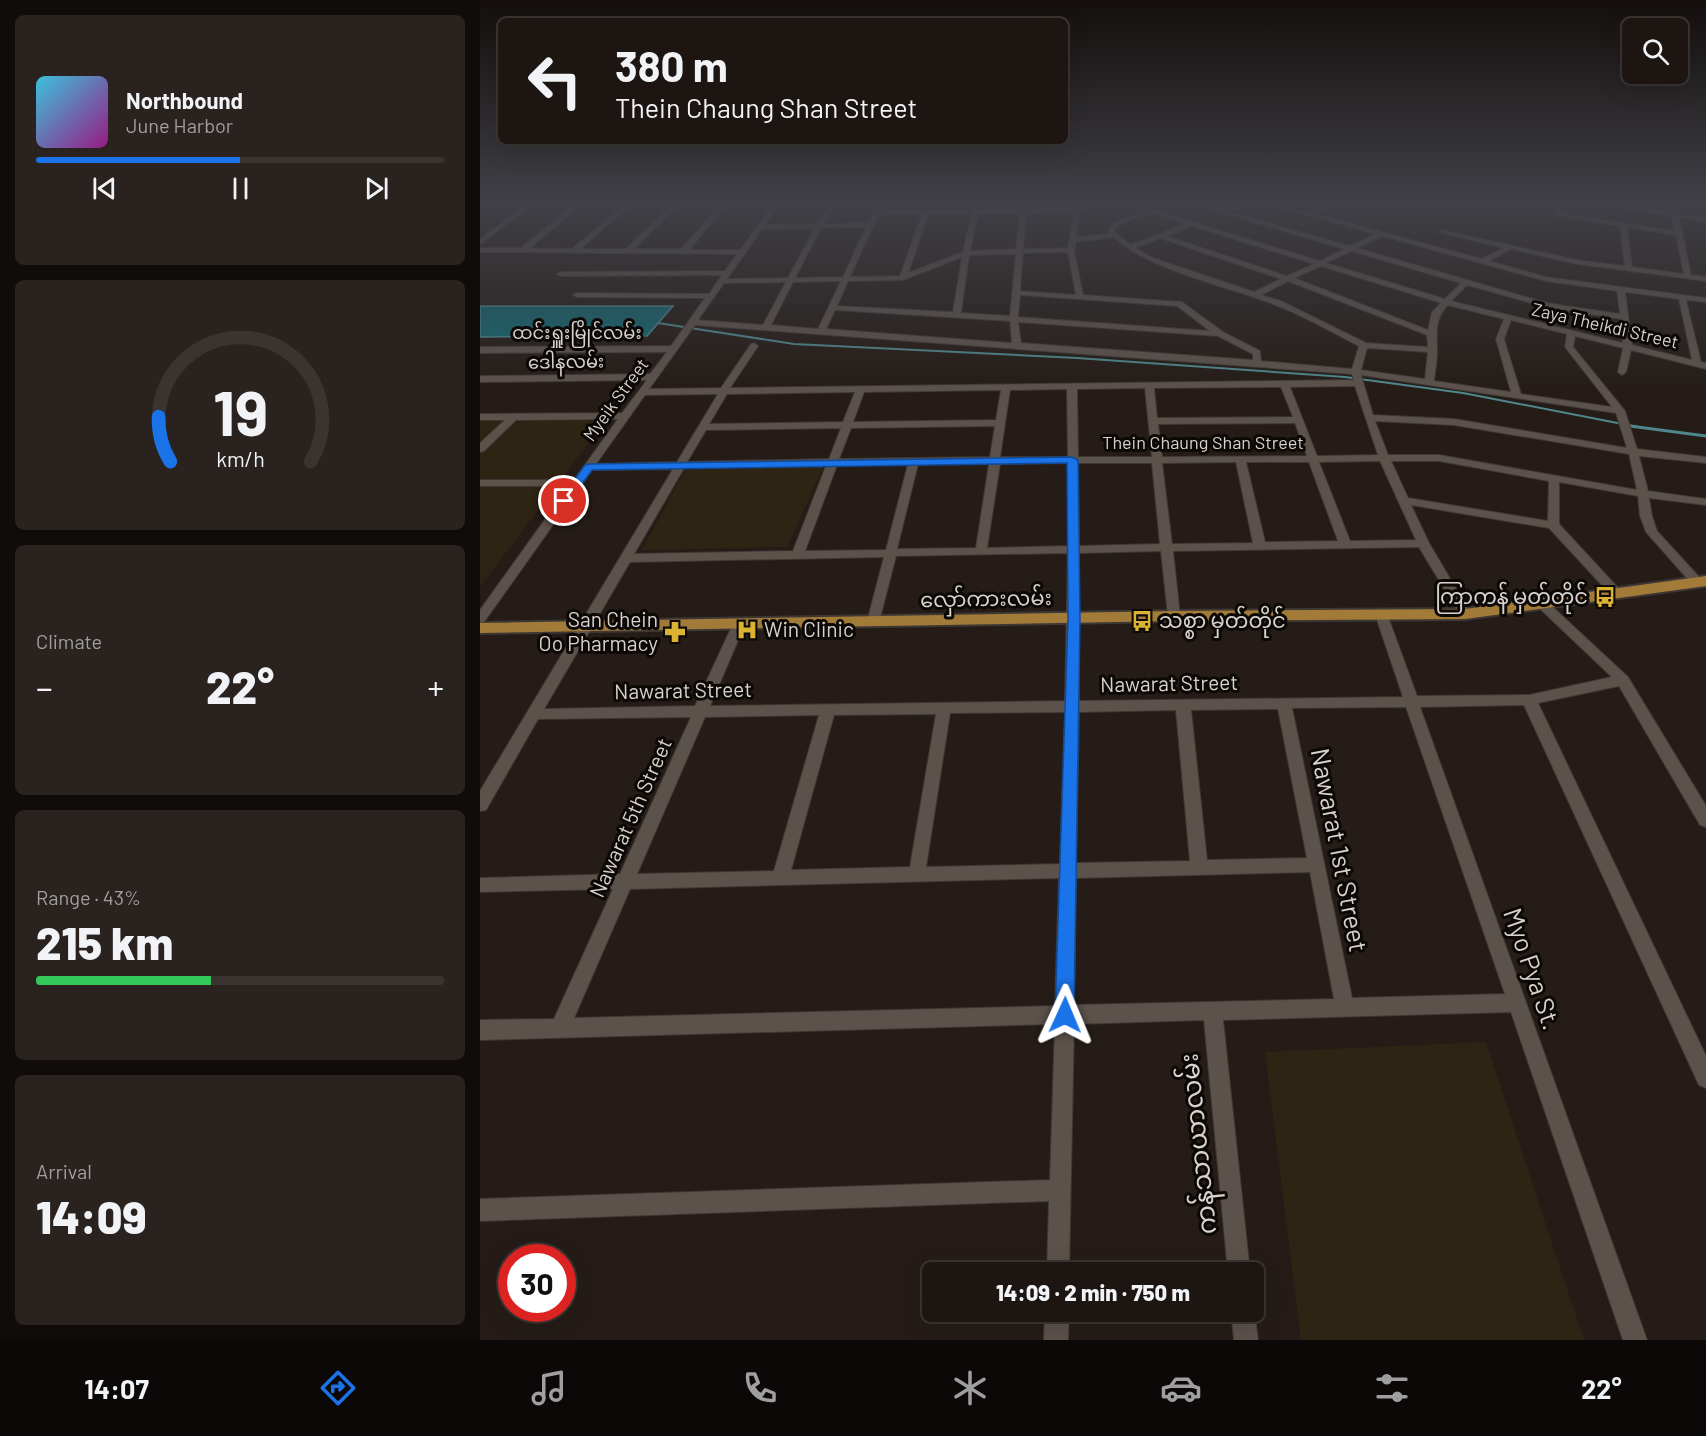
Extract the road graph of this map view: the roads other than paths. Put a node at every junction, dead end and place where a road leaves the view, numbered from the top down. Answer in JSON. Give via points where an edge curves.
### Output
{"nodes":[{"id":1,"x":736,"y":264,"type":"edge"},
{"id":2,"x":799,"y":264,"type":"edge"},
{"id":3,"x":852,"y":264,"type":"edge"},
{"id":4,"x":908,"y":264,"type":"edge"},
{"id":5,"x":939,"y":264,"type":"edge"},
{"id":6,"x":964,"y":264,"type":"edge"},
{"id":7,"x":1019,"y":264,"type":"edge"},
{"id":8,"x":1074,"y":264,"type":"edge"},
{"id":9,"x":1165,"y":264,"type":"edge"},
{"id":10,"x":1243,"y":264,"type":"edge"},
{"id":11,"x":1321,"y":264,"type":"edge"},
{"id":12,"x":1324,"y":264,"type":"edge"},
{"id":13,"x":1402,"y":264,"type":"edge"},
{"id":14,"x":1489,"y":264,"type":"edge"},
{"id":15,"x":1587,"y":264,"type":"edge"},
{"id":16,"x":1628,"y":264,"type":"edge"},
{"id":17,"x":1685,"y":264,"type":"edge"},
{"id":18,"x":1629,"y":270,"type":"junction"},
{"id":19,"x":1638,"y":271,"type":"junction"},
{"id":20,"x":561,"y":274,"type":"dead end"},
{"id":21,"x":727,"y":277,"type":"junction"},
{"id":22,"x":1688,"y":277,"type":"junction"},
{"id":23,"x":845,"y":278,"type":"junction"},
{"id":24,"x":903,"y":278,"type":"junction"},
{"id":25,"x":791,"y":279,"type":"junction"},
{"id":26,"x":1289,"y":279,"type":"junction"},
{"id":27,"x":1706,"y":279,"type":"edge"},
{"id":28,"x":1466,"y":282,"type":"junction"},
{"id":29,"x":1621,"y":290,"type":"junction"},
{"id":30,"x":1640,"y":292,"type":"junction"},
{"id":31,"x":1017,"y":293,"type":"junction"},
{"id":32,"x":1256,"y":294,"type":"junction"},
{"id":33,"x":577,"y":295,"type":"dead end"},
{"id":34,"x":712,"y":296,"type":"junction"},
{"id":35,"x":1080,"y":297,"type":"junction"},
{"id":36,"x":1682,"y":297,"type":"junction"},
{"id":37,"x":1706,"y":300,"type":"edge"},
{"id":38,"x":1446,"y":302,"type":"junction"},
{"id":39,"x":833,"y":309,"type":"junction"},
{"id":40,"x":957,"y":315,"type":"junction"},
{"id":41,"x":1624,"y":317,"type":"junction"},
{"id":42,"x":1508,"y":319,"type":"junction"},
{"id":43,"x":1014,"y":321,"type":"junction"},
{"id":44,"x":693,"y":322,"type":"junction"},
{"id":45,"x":765,"y":328,"type":"junction"},
{"id":46,"x":821,"y":332,"type":"junction"},
{"id":47,"x":1571,"y":333,"type":"junction"},
{"id":48,"x":1220,"y":334,"type":"junction"},
{"id":49,"x":1431,"y":334,"type":"junction"},
{"id":50,"x":1364,"y":345,"type":"junction"},
{"id":51,"x":753,"y":346,"type":"dead end"},
{"id":52,"x":1017,"y":346,"type":"junction"},
{"id":53,"x":1628,"y":347,"type":"junction"},
{"id":54,"x":673,"y":349,"type":"junction"},
{"id":55,"x":480,"y":350,"type":"edge"},
{"id":56,"x":1433,"y":350,"type":"junction"},
{"id":57,"x":1257,"y":363,"type":"junction"},
{"id":58,"x":1702,"y":365,"type":"edge"},
{"id":59,"x":1622,"y":372,"type":"dead end"},
{"id":60,"x":653,"y":377,"type":"junction"},
{"id":61,"x":1358,"y":378,"type":"junction"},
{"id":62,"x":480,"y":379,"type":"edge"},
{"id":63,"x":1429,"y":382,"type":"junction"},
{"id":64,"x":1285,"y":384,"type":"junction"},
{"id":65,"x":1149,"y":386,"type":"junction"},
{"id":66,"x":1072,"y":387,"type":"junction"},
{"id":67,"x":1006,"y":388,"type":"junction"},
{"id":68,"x":861,"y":389,"type":"junction"},
{"id":69,"x":724,"y":391,"type":"junction"},
{"id":70,"x":642,"y":392,"type":"junction"},
{"id":71,"x":1517,"y":396,"type":"junction"},
{"id":72,"x":1621,"y":413,"type":"junction"},
{"id":73,"x":626,"y":416,"type":"junction"},
{"id":74,"x":480,"y":417,"type":"edge"},
{"id":75,"x":513,"y":417,"type":"junction"},
{"id":76,"x":1369,"y":418,"type":"junction"},
{"id":77,"x":1298,"y":420,"type":"junction"},
{"id":78,"x":1152,"y":421,"type":"junction"},
{"id":79,"x":1001,"y":423,"type":"junction"},
{"id":80,"x":847,"y":425,"type":"junction"},
{"id":81,"x":703,"y":427,"type":"junction"},
{"id":82,"x":480,"y":449,"type":"edge"},
{"id":83,"x":1633,"y":452,"type":"junction"},
{"id":84,"x":1384,"y":458,"type":"junction"},
{"id":85,"x":1240,"y":459,"type":"junction"},
{"id":86,"x":1313,"y":459,"type":"junction"},
{"id":87,"x":1072,"y":460,"type":"junction"},
{"id":88,"x":1157,"y":460,"type":"junction"},
{"id":89,"x":1706,"y":460,"type":"edge"},
{"id":90,"x":914,"y":461,"type":"junction"},
{"id":91,"x":995,"y":461,"type":"junction"},
{"id":92,"x":833,"y":462,"type":"junction"},
{"id":93,"x":680,"y":465,"type":"junction"},
{"id":94,"x":589,"y":467,"type":"junction"},
{"id":95,"x":1554,"y":479,"type":"junction"},
{"id":96,"x":480,"y":483,"type":"edge"},
{"id":97,"x":577,"y":483,"type":"junction"},
{"id":98,"x":1643,"y":494,"type":"junction"},
{"id":99,"x":1404,"y":501,"type":"junction"},
{"id":100,"x":1706,"y":502,"type":"edge"},
{"id":101,"x":1553,"y":525,"type":"junction"},
{"id":102,"x":1423,"y":543,"type":"junction"},
{"id":103,"x":1345,"y":544,"type":"junction"},
{"id":104,"x":1260,"y":546,"type":"junction"},
{"id":105,"x":1166,"y":548,"type":"junction"},
{"id":106,"x":1073,"y":549,"type":"junction"},
{"id":107,"x":981,"y":551,"type":"junction"},
{"id":108,"x":890,"y":553,"type":"junction"},
{"id":109,"x":797,"y":556,"type":"junction"},
{"id":110,"x":625,"y":558,"type":"junction"},
{"id":111,"x":1701,"y":582,"type":"edge"},
{"id":112,"x":1616,"y":593,"type":"junction"},
{"id":113,"x":1540,"y":602,"type":"junction"},
{"id":114,"x":1381,"y":614,"type":"junction"},
{"id":115,"x":1465,"y":614,"type":"junction"},
{"id":116,"x":1174,"y":616,"type":"junction"},
{"id":117,"x":1074,"y":618,"type":"junction"},
{"id":118,"x":480,"y":619,"type":"edge"},
{"id":119,"x":873,"y":622,"type":"junction"},
{"id":120,"x":739,"y":624,"type":"junction"},
{"id":121,"x":584,"y":627,"type":"junction"},
{"id":122,"x":480,"y":628,"type":"edge"},
{"id":123,"x":1623,"y":680,"type":"junction"},
{"id":124,"x":1529,"y":700,"type":"junction"},
{"id":125,"x":1412,"y":701,"type":"junction"},
{"id":126,"x":1284,"y":703,"type":"junction"},
{"id":127,"x":1183,"y":705,"type":"junction"},
{"id":128,"x":1072,"y":706,"type":"junction"},
{"id":129,"x":944,"y":708,"type":"junction"},
{"id":130,"x":828,"y":710,"type":"junction"},
{"id":131,"x":700,"y":712,"type":"junction"},
{"id":132,"x":533,"y":714,"type":"junction"},
{"id":133,"x":480,"y":805,"type":"edge"},
{"id":134,"x":1706,"y":820,"type":"edge"},
{"id":135,"x":1317,"y":865,"type":"junction"},
{"id":136,"x":1199,"y":867,"type":"junction"},
{"id":137,"x":1068,"y":871,"type":"junction"},
{"id":138,"x":917,"y":874,"type":"junction"},
{"id":139,"x":780,"y":878,"type":"junction"},
{"id":140,"x":625,"y":881,"type":"junction"},
{"id":141,"x":480,"y":885,"type":"edge"},
{"id":142,"x":1517,"y":1004,"type":"junction"},
{"id":143,"x":1345,"y":1008,"type":"junction"},
{"id":144,"x":1213,"y":1011,"type":"junction"},
{"id":145,"x":1065,"y":1015,"type":"junction"},
{"id":146,"x":560,"y":1028,"type":"junction"},
{"id":147,"x":480,"y":1030,"type":"edge"},
{"id":148,"x":1706,"y":1078,"type":"edge"},
{"id":149,"x":1060,"y":1190,"type":"junction"},
{"id":150,"x":480,"y":1210,"type":"edge"},
{"id":151,"x":1058,"y":1262,"type":"edge"},
{"id":152,"x":1238,"y":1262,"type":"edge"},
{"id":153,"x":1057,"y":1322,"type":"edge"},
{"id":154,"x":1244,"y":1322,"type":"edge"},
{"id":155,"x":1056,"y":1340,"type":"edge"},
{"id":156,"x":1246,"y":1340,"type":"edge"},
{"id":157,"x":1635,"y":1340,"type":"edge"}],
"edges":[{"from":1,"to":21,"type":"street","name":"Myeik Street"},
{"from":2,"to":25,"type":"street"},
{"from":3,"to":23,"type":"street"},
{"from":4,"to":24,"type":"street"},
{"from":5,"to":24,"type":"street"},
{"from":6,"to":40,"type":"street"},
{"from":7,"to":31,"type":"street"},
{"from":8,"to":35,"type":"street"},
{"from":9,"to":32,"type":"street"},
{"from":10,"to":26,"type":"street"},
{"from":11,"to":26,"type":"street"},
{"from":12,"to":38,"type":"street","name":"Zaya Theikdi Street"},
{"from":13,"to":28,"type":"street"},
{"from":14,"to":29,"type":"street","via":[[1546,279]]},
{"from":15,"to":18,"type":"street"},
{"from":16,"to":18,"type":"street"},
{"from":17,"to":22,"type":"street"},
{"from":18,"to":19,"type":"street"},
{"from":19,"to":22,"type":"street"},
{"from":19,"to":30,"type":"street"},
{"from":20,"to":21,"type":"street"},
{"from":21,"to":25,"type":"street"},
{"from":21,"to":34,"type":"street","name":"Myeik Street"},
{"from":22,"to":27,"type":"street"},
{"from":23,"to":24,"type":"street"},
{"from":23,"to":25,"type":"street"},
{"from":23,"to":39,"type":"street"},
{"from":25,"to":45,"type":"street"},
{"from":26,"to":32,"type":"street"},
{"from":26,"to":49,"type":"street"},
{"from":28,"to":38,"type":"street"},
{"from":28,"to":41,"type":"street","via":[[1546,305]]},
{"from":29,"to":30,"type":"street"},
{"from":29,"to":41,"type":"street"},
{"from":30,"to":36,"type":"street"},
{"from":31,"to":35,"type":"street"},
{"from":31,"to":43,"type":"street"},
{"from":32,"to":50,"type":"street"},
{"from":33,"to":34,"type":"street"},
{"from":34,"to":44,"type":"street","name":"Myeik Street"},
{"from":35,"to":48,"type":"street","via":[[1179,304]]},
{"from":36,"to":37,"type":"street"},
{"from":36,"to":58,"type":"street"},
{"from":38,"to":42,"type":"street","name":"Zaya Theikdi Street"},
{"from":38,"to":49,"type":"street","via":[[1436,312]]},
{"from":39,"to":40,"type":"street"},
{"from":39,"to":46,"type":"street"},
{"from":40,"to":43,"type":"street"},
{"from":41,"to":53,"type":"street"},
{"from":42,"to":47,"type":"street","name":"Zaya Theikdi Street"},
{"from":42,"to":71,"type":"street","via":[[1500,339]]},
{"from":43,"to":48,"type":"street"},
{"from":43,"to":52,"type":"street"},
{"from":44,"to":45,"type":"street"},
{"from":44,"to":54,"type":"street","name":"Myeik Street"},
{"from":45,"to":46,"type":"street"},
{"from":46,"to":52,"type":"street"},
{"from":47,"to":53,"type":"street","name":"Zaya Theikdi Street"},
{"from":47,"to":72,"type":"street","via":[[1569,347]]},
{"from":48,"to":57,"type":"street","via":[[1257,353]]},
{"from":49,"to":56,"type":"street"},
{"from":50,"to":56,"type":"street"},
{"from":50,"to":61,"type":"street"},
{"from":51,"to":69,"type":"street"},
{"from":52,"to":57,"type":"street"},
{"from":53,"to":58,"type":"street","name":"Zaya Theikdi Street"},
{"from":53,"to":59,"type":"street"},
{"from":54,"to":55,"type":"street","name":"ထင်းရှူးမြိုင်လမ်း"},
{"from":54,"to":60,"type":"street","name":"Myeik Street"},
{"from":56,"to":63,"type":"street"},
{"from":57,"to":61,"type":"street"},
{"from":60,"to":62,"type":"street","name":"ဒေါနလမ်း"},
{"from":60,"to":70,"type":"street","name":"Myeik Street"},
{"from":61,"to":63,"type":"street"},
{"from":61,"to":64,"type":"street"},
{"from":61,"to":76,"type":"street"},
{"from":63,"to":71,"type":"street"},
{"from":64,"to":65,"type":"street"},
{"from":64,"to":77,"type":"street"},
{"from":65,"to":66,"type":"street"},
{"from":65,"to":78,"type":"street"},
{"from":66,"to":67,"type":"street"},
{"from":66,"to":87,"type":"street"},
{"from":67,"to":68,"type":"street"},
{"from":67,"to":79,"type":"street"},
{"from":68,"to":69,"type":"street"},
{"from":68,"to":80,"type":"street"},
{"from":69,"to":70,"type":"street"},
{"from":69,"to":81,"type":"street"},
{"from":70,"to":73,"type":"street","name":"Myeik Street"},
{"from":71,"to":72,"type":"street"},
{"from":72,"to":83,"type":"street"},
{"from":73,"to":75,"type":"street"},
{"from":73,"to":94,"type":"street","name":"Myeik Street"},
{"from":74,"to":75,"type":"street"},
{"from":75,"to":82,"type":"street"},
{"from":76,"to":83,"type":"street","via":[[1454,422]]},
{"from":76,"to":84,"type":"street"},
{"from":77,"to":78,"type":"street"},
{"from":77,"to":86,"type":"street"},
{"from":78,"to":88,"type":"street"},
{"from":79,"to":80,"type":"street"},
{"from":79,"to":91,"type":"street"},
{"from":80,"to":81,"type":"street"},
{"from":80,"to":92,"type":"street"},
{"from":81,"to":93,"type":"street"},
{"from":83,"to":89,"type":"street"},
{"from":83,"to":98,"type":"street"},
{"from":84,"to":86,"type":"street","name":"Thein Chaung Shan Street"},
{"from":84,"to":95,"type":"street","name":"Thein Chaung Shan Street","via":[[1439,458]]},
{"from":84,"to":99,"type":"street"},
{"from":85,"to":86,"type":"street","name":"Thein Chaung Shan Street"},
{"from":85,"to":88,"type":"street","name":"Thein Chaung Shan Street"},
{"from":85,"to":104,"type":"street"},
{"from":86,"to":103,"type":"street"},
{"from":87,"to":88,"type":"street","name":"Thein Chaung Shan Street"},
{"from":87,"to":91,"type":"street","name":"Thein Chaung Shan Street"},
{"from":87,"to":106,"type":"street"},
{"from":88,"to":105,"type":"street"},
{"from":90,"to":91,"type":"street","name":"Thein Chaung Shan Street"},
{"from":90,"to":92,"type":"street","name":"Thein Chaung Shan Street"},
{"from":90,"to":108,"type":"street"},
{"from":91,"to":107,"type":"street"},
{"from":92,"to":93,"type":"street","name":"Thein Chaung Shan Street"},
{"from":92,"to":109,"type":"street"},
{"from":93,"to":94,"type":"street","name":"Thein Chaung Shan Street"},
{"from":93,"to":110,"type":"street"},
{"from":94,"to":97,"type":"street","name":"Myeik Street"},
{"from":95,"to":98,"type":"street","name":"Thein Chaung Shan Street"},
{"from":95,"to":101,"type":"street"},
{"from":96,"to":97,"type":"street"},
{"from":97,"to":118,"type":"street","name":"Myeik Street"},
{"from":98,"to":100,"type":"street","name":"Thein Chaung Shan Street"},
{"from":98,"to":111,"type":"street","via":[[1652,532]]},
{"from":99,"to":101,"type":"street"},
{"from":99,"to":102,"type":"street"},
{"from":101,"to":112,"type":"street"},
{"from":102,"to":103,"type":"street"},
{"from":102,"to":115,"type":"street"},
{"from":103,"to":104,"type":"street"},
{"from":104,"to":105,"type":"street"},
{"from":105,"to":106,"type":"street"},
{"from":105,"to":116,"type":"street"},
{"from":106,"to":107,"type":"street"},
{"from":106,"to":117,"type":"street"},
{"from":107,"to":108,"type":"street"},
{"from":108,"to":109,"type":"street"},
{"from":108,"to":119,"type":"street"},
{"from":109,"to":110,"type":"street"},
{"from":110,"to":121,"type":"street"},
{"from":111,"to":112,"type":"main road","name":"လှော်ကားလမ်း"},
{"from":112,"to":113,"type":"main road","name":"လှော်ကားလမ်း"},
{"from":113,"to":115,"type":"main road","name":"လှော်ကားလမ်း"},
{"from":113,"to":123,"type":"street"},
{"from":114,"to":115,"type":"main road","name":"လှော်ကားလမ်း"},
{"from":114,"to":116,"type":"main road","name":"လှော်ကားလမ်း"},
{"from":114,"to":125,"type":"street","name":"Myo Pya St."},
{"from":116,"to":117,"type":"main road","name":"လှော်ကားလမ်း"},
{"from":117,"to":119,"type":"main road","name":"လှော်ကားလမ်း"},
{"from":117,"to":128,"type":"street"},
{"from":119,"to":120,"type":"main road","name":"လှော်ကားလမ်း"},
{"from":120,"to":121,"type":"main road","name":"လှော်ကားလမ်း"},
{"from":120,"to":131,"type":"street","name":"Nawarat 5th Street"},
{"from":121,"to":122,"type":"main road","name":"လှော်ကားလမ်း"},
{"from":121,"to":132,"type":"street"},
{"from":123,"to":124,"type":"street","name":"Nawarat Street"},
{"from":123,"to":134,"type":"street"},
{"from":124,"to":125,"type":"street","name":"Nawarat Street"},
{"from":124,"to":148,"type":"street"},
{"from":125,"to":126,"type":"street","name":"Nawarat Street"},
{"from":125,"to":142,"type":"street","name":"Myo Pya St."},
{"from":126,"to":127,"type":"street","name":"Nawarat Street"},
{"from":126,"to":135,"type":"street","name":"Nawarat 1st Street"},
{"from":127,"to":128,"type":"street","name":"Nawarat Street"},
{"from":127,"to":136,"type":"street"},
{"from":128,"to":129,"type":"street","name":"Nawarat Street"},
{"from":128,"to":137,"type":"street"},
{"from":129,"to":130,"type":"street","name":"Nawarat Street"},
{"from":129,"to":138,"type":"street"},
{"from":130,"to":131,"type":"street","name":"Nawarat Street"},
{"from":130,"to":139,"type":"street"},
{"from":131,"to":132,"type":"street","name":"Nawarat Street"},
{"from":131,"to":140,"type":"street","name":"Nawarat 5th Street"},
{"from":132,"to":133,"type":"street"},
{"from":135,"to":136,"type":"street"},
{"from":135,"to":143,"type":"street","name":"Nawarat 1st Street"},
{"from":136,"to":137,"type":"street"},
{"from":137,"to":138,"type":"street"},
{"from":137,"to":145,"type":"street"},
{"from":138,"to":139,"type":"street"},
{"from":139,"to":140,"type":"street"},
{"from":140,"to":141,"type":"street"},
{"from":140,"to":146,"type":"street","name":"Nawarat 5th Street"},
{"from":142,"to":143,"type":"street"},
{"from":142,"to":157,"type":"street","name":"Myo Pya St."},
{"from":143,"to":144,"type":"street"},
{"from":144,"to":145,"type":"street"},
{"from":144,"to":152,"type":"street","name":"ကန်သာယာလမ်း"},
{"from":145,"to":146,"type":"street"},
{"from":145,"to":149,"type":"street"},
{"from":146,"to":147,"type":"street"},
{"from":149,"to":150,"type":"street"},
{"from":149,"to":151,"type":"street"},
{"from":153,"to":155,"type":"street"},
{"from":154,"to":156,"type":"street"}]}
